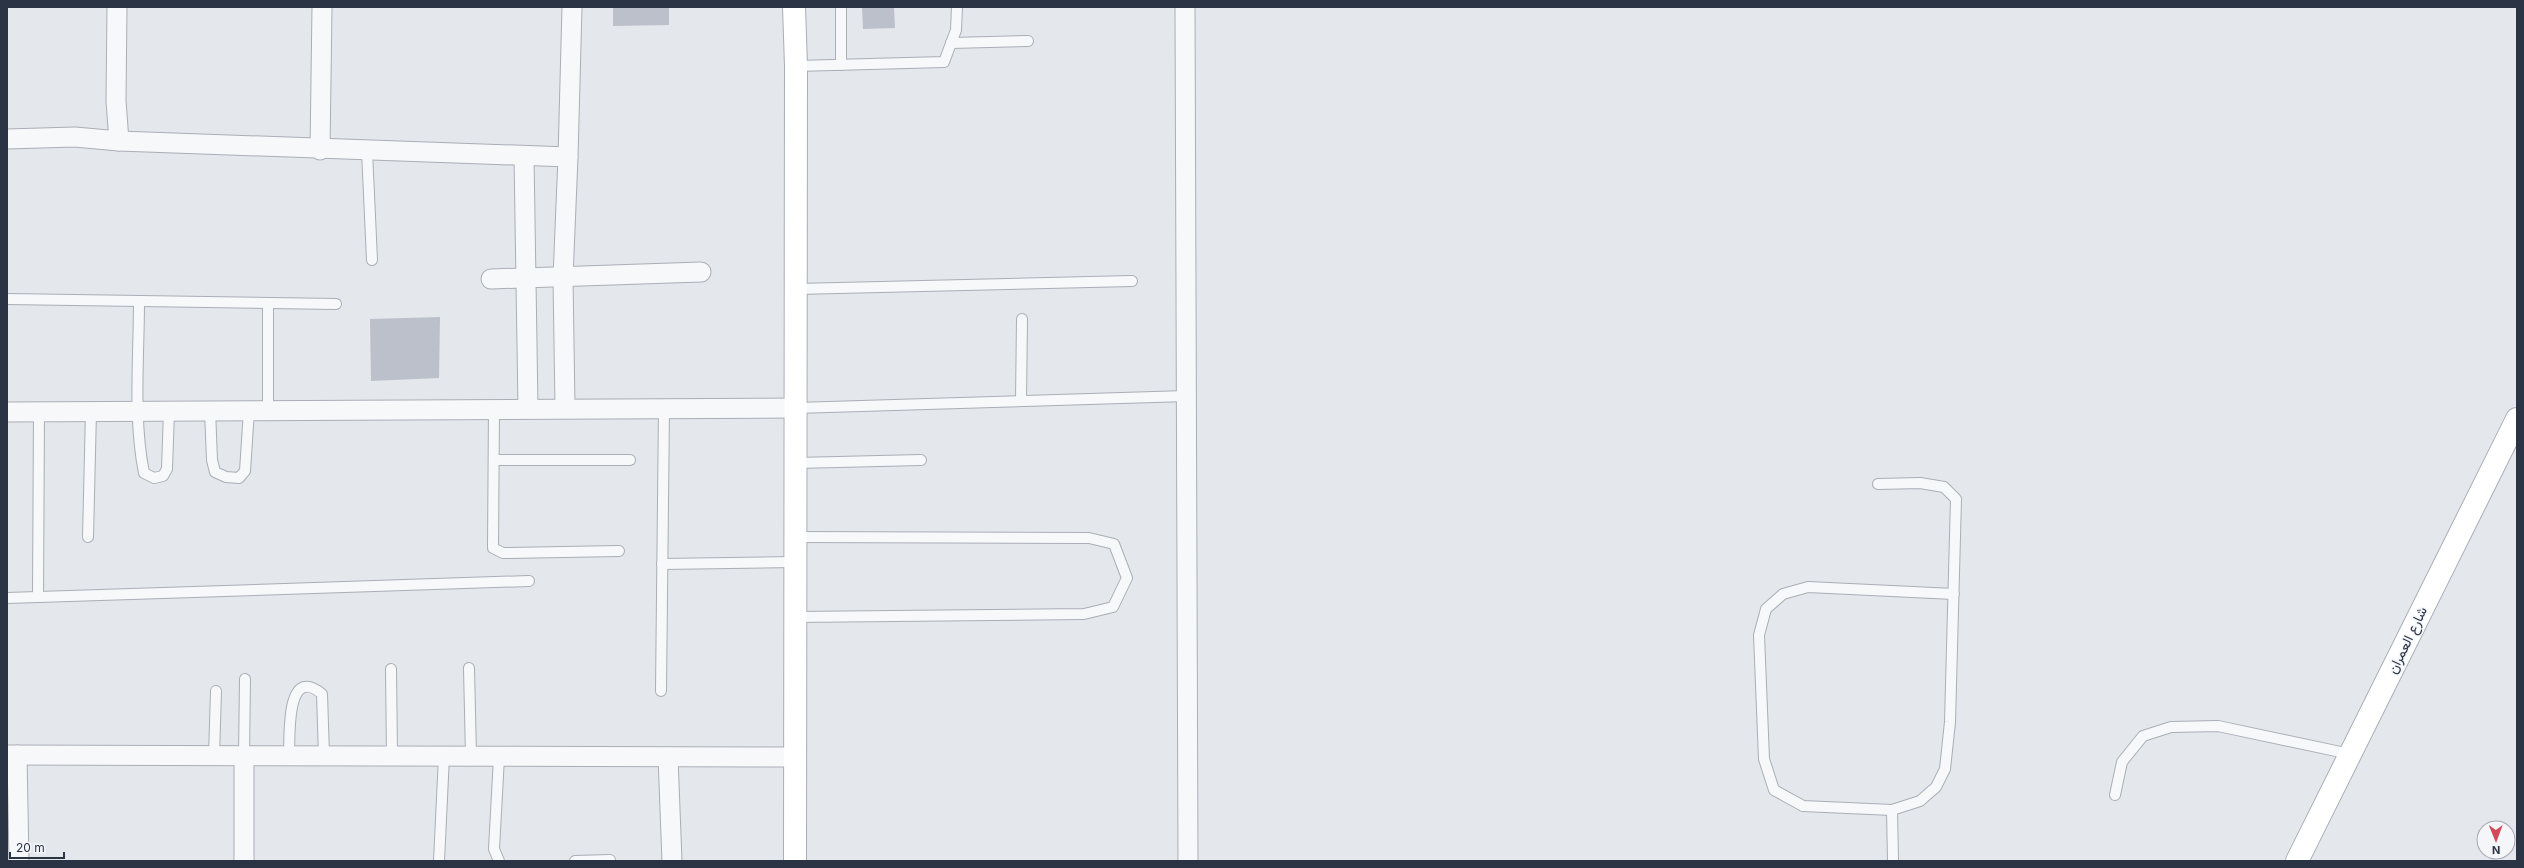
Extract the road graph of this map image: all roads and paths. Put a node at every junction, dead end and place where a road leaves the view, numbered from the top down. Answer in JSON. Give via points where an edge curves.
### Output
{"nodes":[{"id":1,"x":117,"y":7,"type":"edge"},
{"id":2,"x":322,"y":7,"type":"edge"},
{"id":3,"x":572,"y":7,"type":"edge"},
{"id":4,"x":794,"y":7,"type":"edge"},
{"id":5,"x":840,"y":7,"type":"edge"},
{"id":6,"x":957,"y":7,"type":"edge"},
{"id":7,"x":1185,"y":7,"type":"edge"},
{"id":8,"x":1028,"y":41,"type":"dead end"},
{"id":9,"x":951,"y":43,"type":"junction"},
{"id":10,"x":841,"y":65,"type":"junction"},
{"id":11,"x":796,"y":66,"type":"junction"},
{"id":12,"x":7,"y":139,"type":"edge"},
{"id":13,"x":119,"y":141,"type":"junction"},
{"id":14,"x":320,"y":150,"type":"junction"},
{"id":15,"x":368,"y":151,"type":"junction"},
{"id":16,"x":524,"y":156,"type":"junction"},
{"id":17,"x":568,"y":157,"type":"junction"},
{"id":18,"x":372,"y":260,"type":"dead end"},
{"id":19,"x":701,"y":272,"type":"dead end"},
{"id":20,"x":563,"y":278,"type":"junction"},
{"id":21,"x":526,"y":279,"type":"junction"},
{"id":22,"x":491,"y":280,"type":"dead end"},
{"id":23,"x":1132,"y":281,"type":"dead end"},
{"id":24,"x":796,"y":289,"type":"junction"},
{"id":25,"x":7,"y":299,"type":"edge"},
{"id":26,"x":139,"y":301,"type":"junction"},
{"id":27,"x":268,"y":303,"type":"junction"},
{"id":28,"x":336,"y":304,"type":"dead end"},
{"id":29,"x":1022,"y":319,"type":"dead end"},
{"id":30,"x":1187,"y":396,"type":"junction"},
{"id":31,"x":1021,"y":401,"type":"junction"},
{"id":32,"x":494,"y":408,"type":"junction"},
{"id":33,"x":528,"y":408,"type":"junction"},
{"id":34,"x":566,"y":408,"type":"junction"},
{"id":35,"x":664,"y":408,"type":"junction"},
{"id":36,"x":795,"y":408,"type":"junction"},
{"id":37,"x":210,"y":410,"type":"junction"},
{"id":38,"x":248,"y":410,"type":"junction"},
{"id":39,"x":268,"y":410,"type":"junction"},
{"id":40,"x":91,"y":411,"type":"junction"},
{"id":41,"x":138,"y":411,"type":"junction"},
{"id":42,"x":169,"y":411,"type":"junction"},
{"id":43,"x":7,"y":412,"type":"edge"},
{"id":44,"x":39,"y":412,"type":"junction"},
{"id":45,"x":2517,"y":419,"type":"edge"},
{"id":46,"x":494,"y":460,"type":"junction"},
{"id":47,"x":630,"y":460,"type":"dead end"},
{"id":48,"x":922,"y":460,"type":"dead end"},
{"id":49,"x":796,"y":463,"type":"junction"},
{"id":50,"x":1878,"y":484,"type":"dead end"},
{"id":51,"x":88,"y":537,"type":"dead end"},
{"id":52,"x":796,"y":537,"type":"junction"},
{"id":53,"x":619,"y":550,"type":"dead end"},
{"id":54,"x":795,"y":562,"type":"junction"},
{"id":55,"x":662,"y":564,"type":"junction"},
{"id":56,"x":529,"y":581,"type":"dead end"},
{"id":57,"x":1954,"y":594,"type":"junction"},
{"id":58,"x":38,"y":597,"type":"junction"},
{"id":59,"x":7,"y":598,"type":"edge"},
{"id":60,"x":796,"y":618,"type":"junction"},
{"id":61,"x":469,"y":668,"type":"dead end"},
{"id":62,"x":391,"y":670,"type":"dead end"},
{"id":63,"x":245,"y":679,"type":"dead end"},
{"id":64,"x":216,"y":691,"type":"dead end"},
{"id":65,"x":660,"y":691,"type":"dead end"},
{"id":66,"x":2350,"y":754,"type":"junction"},
{"id":67,"x":12,"y":755,"type":"edge"},
{"id":68,"x":214,"y":756,"type":"junction"},
{"id":69,"x":244,"y":756,"type":"junction"},
{"id":70,"x":289,"y":756,"type":"junction"},
{"id":71,"x":324,"y":756,"type":"junction"},
{"id":72,"x":392,"y":756,"type":"junction"},
{"id":73,"x":444,"y":756,"type":"junction"},
{"id":74,"x":472,"y":756,"type":"junction"},
{"id":75,"x":499,"y":757,"type":"junction"},
{"id":76,"x":668,"y":757,"type":"junction"},
{"id":77,"x":795,"y":757,"type":"junction"},
{"id":78,"x":2115,"y":795,"type":"dead end"},
{"id":79,"x":1892,"y":810,"type":"junction"},
{"id":80,"x":610,"y":860,"type":"dead end"},
{"id":81,"x":19,"y":861,"type":"edge"},
{"id":82,"x":244,"y":861,"type":"edge"},
{"id":83,"x":439,"y":861,"type":"edge"},
{"id":84,"x":498,"y":861,"type":"edge"},
{"id":85,"x":575,"y":861,"type":"edge"},
{"id":86,"x":672,"y":861,"type":"edge"},
{"id":87,"x":795,"y":861,"type":"edge"},
{"id":88,"x":1188,"y":861,"type":"edge"},
{"id":89,"x":1893,"y":861,"type":"edge"},
{"id":90,"x":2297,"y":861,"type":"edge"}],
"edges":[{"from":1,"to":13,"type":"street","via":[[116,101]]},
{"from":2,"to":14,"type":"street"},
{"from":3,"to":17,"type":"street"},
{"from":4,"to":11,"type":"street"},
{"from":5,"to":10,"type":"lane"},
{"from":6,"to":9,"type":"lane","via":[[956,30]]},
{"from":7,"to":30,"type":"street"},
{"from":8,"to":9,"type":"lane"},
{"from":9,"to":10,"type":"lane","via":[[944,62]]},
{"from":10,"to":11,"type":"lane"},
{"from":11,"to":24,"type":"street"},
{"from":12,"to":13,"type":"street","via":[[75,137]]},
{"from":13,"to":14,"type":"street"},
{"from":14,"to":15,"type":"street"},
{"from":15,"to":16,"type":"street"},
{"from":15,"to":18,"type":"lane"},
{"from":16,"to":17,"type":"street"},
{"from":16,"to":21,"type":"street"},
{"from":17,"to":20,"type":"street"},
{"from":19,"to":20,"type":"street"},
{"from":20,"to":21,"type":"street"},
{"from":20,"to":34,"type":"street"},
{"from":21,"to":22,"type":"street"},
{"from":21,"to":33,"type":"street"},
{"from":23,"to":24,"type":"lane"},
{"from":24,"to":36,"type":"street"},
{"from":25,"to":26,"type":"lane"},
{"from":26,"to":27,"type":"lane"},
{"from":26,"to":41,"type":"lane"},
{"from":27,"to":28,"type":"lane"},
{"from":27,"to":39,"type":"lane"},
{"from":29,"to":31,"type":"lane"},
{"from":30,"to":31,"type":"lane"},
{"from":30,"to":88,"type":"street"},
{"from":31,"to":36,"type":"lane"},
{"from":32,"to":33,"type":"street"},
{"from":32,"to":39,"type":"street"},
{"from":32,"to":46,"type":"lane"},
{"from":33,"to":34,"type":"street"},
{"from":34,"to":35,"type":"street"},
{"from":35,"to":36,"type":"street"},
{"from":35,"to":55,"type":"lane"},
{"from":36,"to":49,"type":"street"},
{"from":37,"to":38,"type":"street"},
{"from":37,"to":38,"type":"lane","via":[[212,460],[215,472],[226,478],[239,478],[245,471]]},
{"from":37,"to":42,"type":"street"},
{"from":38,"to":39,"type":"street"},
{"from":40,"to":41,"type":"street"},
{"from":40,"to":44,"type":"street"},
{"from":40,"to":51,"type":"lane"},
{"from":41,"to":42,"type":"street"},
{"from":41,"to":42,"type":"lane","via":[[144,473],[154,478],[163,476],[167,468]]},
{"from":43,"to":44,"type":"street"},
{"from":44,"to":58,"type":"lane"},
{"from":45,"to":66,"type":"street","name":"شارع العمران"},
{"from":46,"to":47,"type":"lane"},
{"from":46,"to":53,"type":"lane","via":[[493,548],[503,553]]},
{"from":48,"to":49,"type":"lane"},
{"from":49,"to":52,"type":"street"},
{"from":50,"to":57,"type":"lane","via":[[1944,487],[1956,499]]},
{"from":52,"to":54,"type":"street"},
{"from":52,"to":60,"type":"lane","via":[[1088,538],[1114,544],[1126,578],[1113,607],[1084,614]]},
{"from":54,"to":55,"type":"lane"},
{"from":54,"to":60,"type":"street"},
{"from":55,"to":65,"type":"lane"},
{"from":56,"to":58,"type":"lane"},
{"from":57,"to":79,"type":"lane","via":[[1950,722],[1945,769],[1936,787],[1920,801]]},
{"from":57,"to":79,"type":"lane","via":[[1808,587],[1783,594],[1766,609],[1759,635],[1764,759],[1774,790],[1803,806]]},
{"from":58,"to":59,"type":"lane"},
{"from":60,"to":77,"type":"street"},
{"from":61,"to":74,"type":"lane"},
{"from":62,"to":72,"type":"lane"},
{"from":63,"to":69,"type":"lane"},
{"from":64,"to":68,"type":"lane"},
{"from":66,"to":78,"type":"lane","via":[[2218,726],[2171,727],[2143,736],[2122,762]]},
{"from":66,"to":90,"type":"street","name":"شارع العمران"},
{"from":67,"to":68,"type":"street"},
{"from":67,"to":81,"type":"street"},
{"from":68,"to":69,"type":"street"},
{"from":69,"to":70,"type":"street"},
{"from":69,"to":82,"type":"street"},
{"from":70,"to":71,"type":"street"},
{"from":70,"to":71,"type":"lane","via":[[291,701],[297,691],[305,688],[316,689],[322,694]]},
{"from":71,"to":72,"type":"street"},
{"from":72,"to":73,"type":"street"},
{"from":73,"to":74,"type":"street"},
{"from":73,"to":83,"type":"lane"},
{"from":74,"to":75,"type":"street"},
{"from":75,"to":76,"type":"street"},
{"from":75,"to":84,"type":"lane","via":[[494,849]]},
{"from":76,"to":77,"type":"street"},
{"from":76,"to":86,"type":"street"},
{"from":77,"to":87,"type":"street"},
{"from":79,"to":89,"type":"lane"},
{"from":80,"to":85,"type":"lane"}]}
